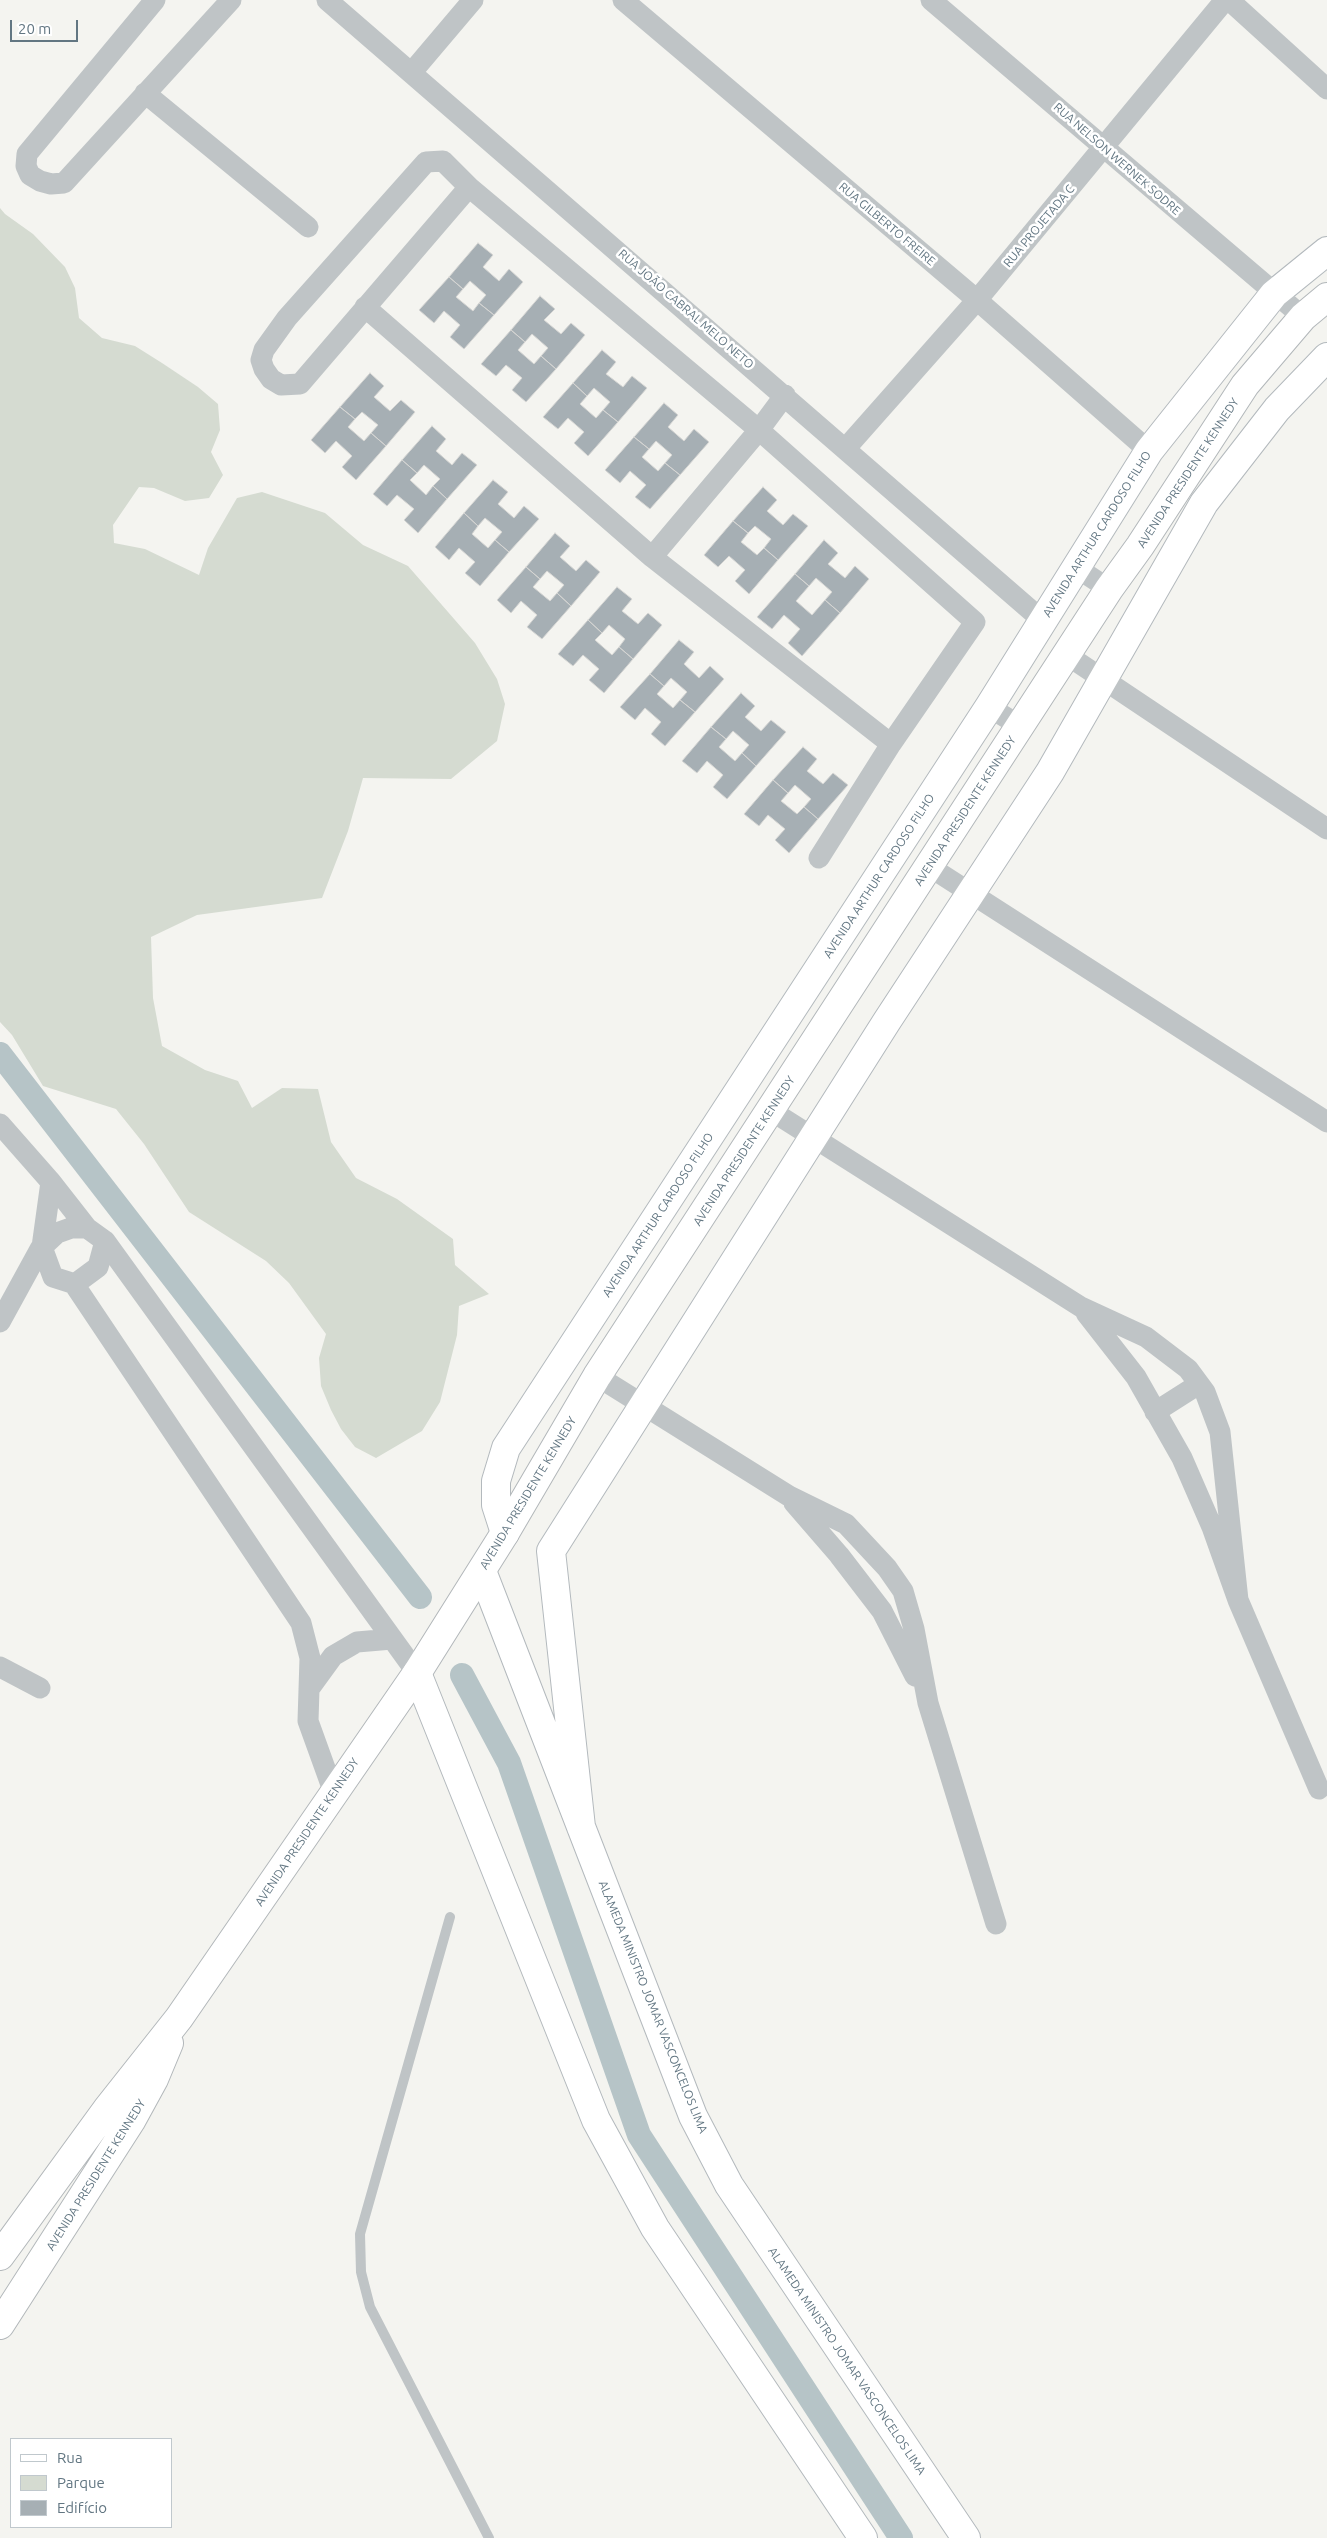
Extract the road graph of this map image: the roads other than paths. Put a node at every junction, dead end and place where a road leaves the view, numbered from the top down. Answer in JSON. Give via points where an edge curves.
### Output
{"nodes":[{"id":1,"x":155,"y":0,"type":"edge"},
{"id":2,"x":230,"y":0,"type":"edge"},
{"id":3,"x":327,"y":0,"type":"edge"},
{"id":4,"x":473,"y":0,"type":"edge"},
{"id":5,"x":623,"y":0,"type":"edge"},
{"id":6,"x":931,"y":0,"type":"edge"},
{"id":7,"x":1227,"y":0,"type":"edge"},
{"id":8,"x":412,"y":72,"type":"junction"},
{"id":9,"x":1327,"y":89,"type":"edge"},
{"id":10,"x":145,"y":93,"type":"junction"},
{"id":11,"x":1104,"y":148,"type":"junction"},
{"id":12,"x":469,"y":186,"type":"junction"},
{"id":13,"x":308,"y":227,"type":"dead end"},
{"id":14,"x":1327,"y":251,"type":"edge"},
{"id":15,"x":1274,"y":294,"type":"junction"},
{"id":16,"x":1327,"y":297,"type":"edge"},
{"id":17,"x":977,"y":300,"type":"junction"},
{"id":18,"x":364,"y":307,"type":"junction"},
{"id":19,"x":1303,"y":317,"type":"junction"},
{"id":20,"x":1327,"y":357,"type":"edge"},
{"id":21,"x":785,"y":395,"type":"junction"},
{"id":22,"x":759,"y":430,"type":"junction"},
{"id":23,"x":846,"y":448,"type":"junction"},
{"id":24,"x":1149,"y":451,"type":"junction"},
{"id":25,"x":652,"y":557,"type":"junction"},
{"id":26,"x":1076,"y":568,"type":"junction"},
{"id":27,"x":1109,"y":589,"type":"junction"},
{"id":28,"x":1042,"y":620,"type":"junction"},
{"id":29,"x":1067,"y":655,"type":"junction"},
{"id":30,"x":1103,"y":680,"type":"junction"},
{"id":31,"x":989,"y":707,"type":"junction"},
{"id":32,"x":1020,"y":726,"type":"junction"},
{"id":33,"x":891,"y":744,"type":"junction"},
{"id":34,"x":1327,"y":829,"type":"edge"},
{"id":35,"x":819,"y":858,"type":"dead end"},
{"id":36,"x":930,"y":867,"type":"junction"},
{"id":37,"x":971,"y":893,"type":"junction"},
{"id":38,"x":770,"y":1110,"type":"junction"},
{"id":39,"x":1327,"y":1122,"type":"edge"},
{"id":40,"x":0,"y":1124,"type":"edge"},
{"id":41,"x":813,"y":1137,"type":"junction"},
{"id":42,"x":51,"y":1182,"type":"junction"},
{"id":43,"x":87,"y":1228,"type":"junction"},
{"id":44,"x":105,"y":1241,"type":"junction"},
{"id":45,"x":42,"y":1247,"type":"junction"},
{"id":46,"x":53,"y":1276,"type":"junction"},
{"id":47,"x":74,"y":1284,"type":"junction"},
{"id":48,"x":16,"y":1294,"type":"junction"},
{"id":49,"x":1081,"y":1307,"type":"junction"},
{"id":50,"x":0,"y":1322,"type":"edge"},
{"id":51,"x":597,"y":1376,"type":"junction"},
{"id":52,"x":1199,"y":1384,"type":"junction"},
{"id":53,"x":644,"y":1405,"type":"junction"},
{"id":54,"x":1155,"y":1412,"type":"junction"},
{"id":55,"x":788,"y":1496,"type":"junction"},
{"id":56,"x":505,"y":1533,"type":"junction"},
{"id":57,"x":482,"y":1571,"type":"junction"},
{"id":58,"x":1238,"y":1600,"type":"junction"},
{"id":59,"x":392,"y":1639,"type":"junction"},
{"id":60,"x":0,"y":1667,"type":"edge"},
{"id":61,"x":417,"y":1673,"type":"junction"},
{"id":62,"x":40,"y":1688,"type":"dead end"},
{"id":63,"x":309,"y":1688,"type":"junction"},
{"id":64,"x":928,"y":1703,"type":"junction"},
{"id":65,"x":1320,"y":1789,"type":"dead end"},
{"id":66,"x":334,"y":1793,"type":"junction"},
{"id":67,"x":581,"y":1827,"type":"junction"},
{"id":68,"x":450,"y":1917,"type":"dead end"},
{"id":69,"x":996,"y":1924,"type":"dead end"},
{"id":70,"x":179,"y":2018,"type":"junction"},
{"id":71,"x":0,"y":2256,"type":"edge"},
{"id":72,"x":0,"y":2325,"type":"edge"},
{"id":73,"x":489,"y":2538,"type":"edge"},
{"id":74,"x":863,"y":2538,"type":"edge"},
{"id":75,"x":966,"y":2538,"type":"edge"}],
"edges":[{"from":1,"to":10,"type":"street","via":[[27,154],[26,166],[30,175],[40,182],[64,183]]},
{"from":2,"to":10,"type":"street"},
{"from":3,"to":8,"type":"street","name":"RUA JOÃO CABRAL MELO NETO"},
{"from":4,"to":8,"type":"street"},
{"from":5,"to":17,"type":"street","name":"RUA GILBERTO FREIRE"},
{"from":6,"to":11,"type":"street","name":"RUA NELSON WERNEK SODRE"},
{"from":7,"to":9,"type":"street"},
{"from":7,"to":11,"type":"street","name":"RUA PROJETADA C"},
{"from":8,"to":21,"type":"street","name":"RUA JOÃO CABRAL MELO NETO"},
{"from":10,"to":13,"type":"street"},
{"from":11,"to":15,"type":"street","name":"RUA NELSON WERNEK SODRE"},
{"from":11,"to":17,"type":"street","name":"RUA PROJETADA C"},
{"from":12,"to":18,"type":"street"},
{"from":12,"to":18,"type":"street","via":[[443,161],[426,162],[287,318],[264,350],[261,360],[264,369],[281,386],[300,384]]},
{"from":12,"to":22,"type":"street"},
{"from":14,"to":15,"type":"main road","name":"AVENIDA ARTHUR CARDOSO FILHO"},
{"from":15,"to":19,"type":"street","name":"RUA NELSON WERNEK SODRE"},
{"from":15,"to":24,"type":"main road","name":"AVENIDA ARTHUR CARDOSO FILHO"},
{"from":16,"to":19,"type":"main road","name":"AVENIDA PRESIDENTE KENNEDY"},
{"from":17,"to":23,"type":"street","name":"RUA PROJETADA C"},
{"from":17,"to":24,"type":"street","name":"RUA GILBERTO FREIRE"},
{"from":18,"to":25,"type":"street"},
{"from":19,"to":27,"type":"main road","name":"AVENIDA PRESIDENTE KENNEDY","via":[[1245,385]]},
{"from":20,"to":30,"type":"main road","via":[[1277,409],[1204,503]]},
{"from":21,"to":22,"type":"street"},
{"from":21,"to":23,"type":"street","name":"RUA JOÃO CABRAL MELO NETO"},
{"from":22,"to":25,"type":"street"},
{"from":22,"to":33,"type":"street","via":[[975,622]]},
{"from":23,"to":28,"type":"street","name":"RUA JOÃO CABRAL MELO NETO"},
{"from":24,"to":26,"type":"main road","name":"AVENIDA ARTHUR CARDOSO FILHO"},
{"from":25,"to":33,"type":"street"},
{"from":26,"to":27,"type":"street"},
{"from":26,"to":28,"type":"main road","name":"AVENIDA ARTHUR CARDOSO FILHO"},
{"from":27,"to":29,"type":"main road","name":"AVENIDA PRESIDENTE KENNEDY"},
{"from":28,"to":31,"type":"main road","name":"AVENIDA ARTHUR CARDOSO FILHO"},
{"from":29,"to":30,"type":"street"},
{"from":29,"to":32,"type":"main road","name":"AVENIDA PRESIDENTE KENNEDY"},
{"from":30,"to":34,"type":"street"},
{"from":30,"to":37,"type":"main road","via":[[1050,772]]},
{"from":31,"to":32,"type":"street"},
{"from":31,"to":56,"type":"main road","name":"AVENIDA ARTHUR CARDOSO FILHO","via":[[506,1448],[496,1481],[496,1505]]},
{"from":32,"to":36,"type":"main road","name":"AVENIDA PRESIDENTE KENNEDY"},
{"from":33,"to":35,"type":"street"},
{"from":36,"to":37,"type":"street"},
{"from":36,"to":38,"type":"main road","name":"AVENIDA PRESIDENTE KENNEDY"},
{"from":37,"to":39,"type":"street"},
{"from":37,"to":41,"type":"main road"},
{"from":38,"to":41,"type":"street"},
{"from":38,"to":51,"type":"main road","name":"AVENIDA PRESIDENTE KENNEDY"},
{"from":40,"to":42,"type":"street"},
{"from":41,"to":49,"type":"street"},
{"from":41,"to":53,"type":"main road"},
{"from":42,"to":43,"type":"street"},
{"from":42,"to":45,"type":"street"},
{"from":43,"to":44,"type":"street"},
{"from":43,"to":45,"type":"street","via":[[71,1228],[56,1233]]},
{"from":44,"to":47,"type":"street","via":[[98,1267]]},
{"from":44,"to":59,"type":"street"},
{"from":45,"to":46,"type":"street"},
{"from":45,"to":48,"type":"street"},
{"from":46,"to":47,"type":"street"},
{"from":46,"to":48,"type":"street"},
{"from":47,"to":63,"type":"street","via":[[301,1623],[310,1658]]},
{"from":48,"to":50,"type":"street"},
{"from":49,"to":52,"type":"street","via":[[1146,1338],[1188,1369]]},
{"from":49,"to":54,"type":"street","via":[[1136,1377]]},
{"from":51,"to":53,"type":"street"},
{"from":51,"to":56,"type":"main road","name":"AVENIDA PRESIDENTE KENNEDY"},
{"from":52,"to":54,"type":"street"},
{"from":52,"to":58,"type":"street","via":[[1220,1432]]},
{"from":53,"to":55,"type":"street"},
{"from":53,"to":67,"type":"main road","via":[[551,1551]]},
{"from":54,"to":58,"type":"street","via":[[1182,1458],[1212,1527]]},
{"from":55,"to":64,"type":"street","via":[[882,1611]]},
{"from":55,"to":64,"type":"street","via":[[846,1524],[887,1568],[903,1591]]},
{"from":56,"to":57,"type":"main road","name":"AVENIDA PRESIDENTE KENNEDY"},
{"from":57,"to":61,"type":"main road","name":"AVENIDA PRESIDENTE KENNEDY"},
{"from":57,"to":67,"type":"main road","name":"ALAMEDA MINISTRO JOMAR VASCONCELOS LIMA"},
{"from":58,"to":65,"type":"street"},
{"from":59,"to":61,"type":"street"},
{"from":59,"to":63,"type":"street","via":[[357,1642],[333,1656]]},
{"from":60,"to":62,"type":"street"},
{"from":61,"to":66,"type":"main road","name":"AVENIDA PRESIDENTE KENNEDY"},
{"from":61,"to":74,"type":"main road","via":[[601,2129],[655,2228]]},
{"from":63,"to":66,"type":"street","via":[[308,1722]]},
{"from":64,"to":69,"type":"street"},
{"from":66,"to":70,"type":"main road","name":"AVENIDA PRESIDENTE KENNEDY"},
{"from":67,"to":75,"type":"main road","name":"ALAMEDA MINISTRO JOMAR VASCONCELOS LIMA","via":[[693,2116],[728,2185]]},
{"from":68,"to":73,"type":"lane","via":[[360,2234],[361,2272],[370,2307]]},
{"from":70,"to":71,"type":"main road","name":"AVENIDA PRESIDENTE KENNEDY","via":[[107,2108]]},
{"from":70,"to":72,"type":"main road","name":"AVENIDA PRESIDENTE KENNEDY","via":[[154,2080]]}]}
